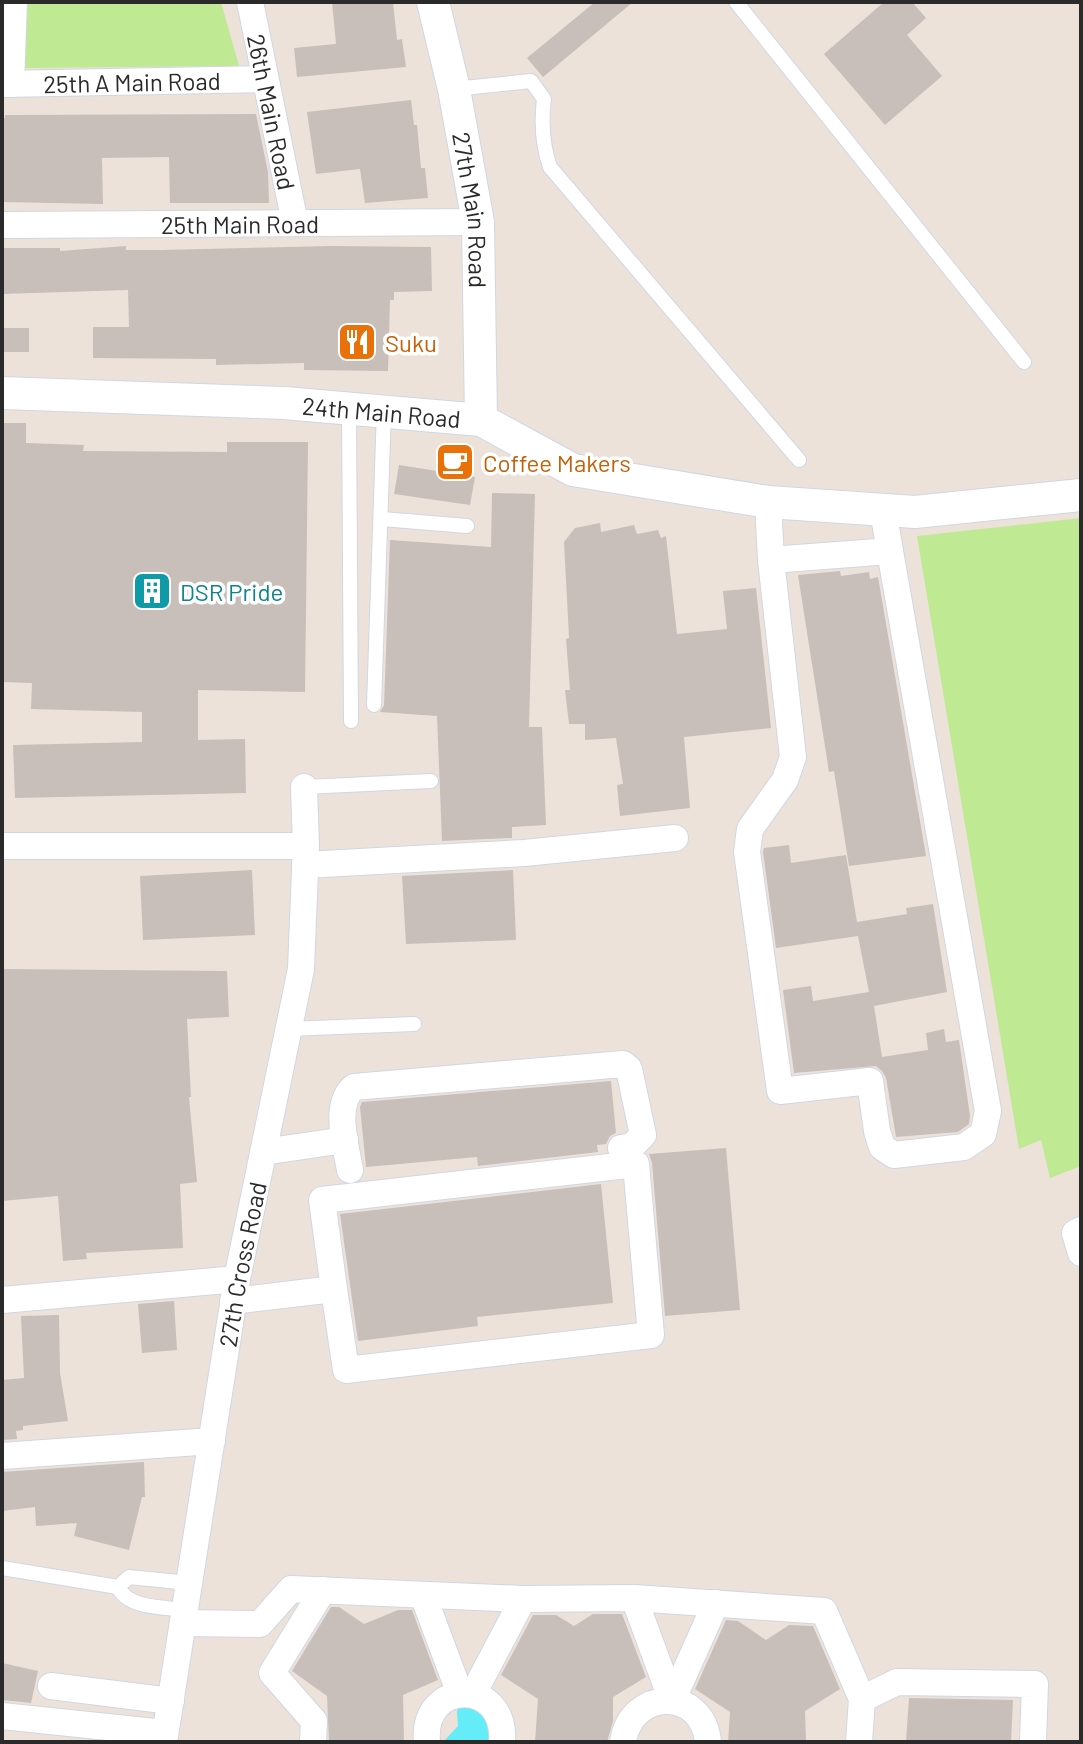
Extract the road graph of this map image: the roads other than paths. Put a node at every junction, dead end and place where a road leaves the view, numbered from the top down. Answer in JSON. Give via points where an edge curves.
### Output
{"nodes":[{"id":1,"x":14,"y":2,"type":"edge"},
{"id":2,"x":250,"y":2,"type":"edge"},
{"id":3,"x":433,"y":2,"type":"edge"},
{"id":4,"x":736,"y":2,"type":"edge"},
{"id":5,"x":263,"y":79,"type":"junction"},
{"id":6,"x":6,"y":84,"type":"edge"},
{"id":7,"x":454,"y":89,"type":"junction"},
{"id":8,"x":478,"y":222,"type":"junction"},
{"id":9,"x":295,"y":223,"type":"junction"},
{"id":10,"x":2,"y":225,"type":"edge"},
{"id":11,"x":1024,"y":362,"type":"dead end"},
{"id":12,"x":2,"y":393,"type":"edge"},
{"id":13,"x":349,"y":408,"type":"junction"},
{"id":14,"x":384,"y":410,"type":"junction"},
{"id":15,"x":481,"y":420,"type":"junction"},
{"id":16,"x":799,"y":460,"type":"dead end"},
{"id":17,"x":1081,"y":495,"type":"edge"},
{"id":18,"x":768,"y":502,"type":"junction"},
{"id":19,"x":883,"y":511,"type":"junction"},
{"id":20,"x":382,"y":519,"type":"junction"},
{"id":21,"x":467,"y":526,"type":"dead end"},
{"id":22,"x":890,"y":551,"type":"junction"},
{"id":23,"x":771,"y":560,"type":"junction"},
{"id":24,"x":374,"y":705,"type":"dead end"},
{"id":25,"x":351,"y":721,"type":"dead end"},
{"id":26,"x":431,"y":781,"type":"dead end"},
{"id":27,"x":304,"y":787,"type":"joint"},
{"id":28,"x":675,"y":838,"type":"dead end"},
{"id":29,"x":2,"y":846,"type":"edge"},
{"id":30,"x":305,"y":856,"type":"junction"},
{"id":31,"x":414,"y":1024,"type":"dead end"},
{"id":32,"x":288,"y":1029,"type":"junction"},
{"id":33,"x":345,"y":1140,"type":"junction"},
{"id":34,"x":621,"y":1148,"type":"dead end"},
{"id":35,"x":263,"y":1152,"type":"junction"},
{"id":36,"x":350,"y":1170,"type":"dead end"},
{"id":37,"x":1081,"y":1230,"type":"edge"},
{"id":38,"x":1081,"y":1253,"type":"edge"},
{"id":39,"x":334,"y":1289,"type":"junction"},
{"id":40,"x":235,"y":1290,"type":"junction"},
{"id":41,"x":2,"y":1300,"type":"edge"},
{"id":42,"x":212,"y":1441,"type":"junction"},
{"id":43,"x":2,"y":1456,"type":"edge"},
{"id":44,"x":2,"y":1568,"type":"edge"},
{"id":45,"x":189,"y":1583,"type":"junction"},
{"id":46,"x":118,"y":1587,"type":"junction"},
{"id":47,"x":323,"y":1590,"type":"junction"},
{"id":48,"x":423,"y":1595,"type":"junction"},
{"id":49,"x":634,"y":1598,"type":"junction"},
{"id":50,"x":523,"y":1599,"type":"junction"},
{"id":51,"x":716,"y":1603,"type":"junction"},
{"id":52,"x":184,"y":1617,"type":"junction"},
{"id":53,"x":51,"y":1686,"type":"dead end"},
{"id":54,"x":96,"y":1692,"type":"junction"},
{"id":55,"x":467,"y":1694,"type":"junction"},
{"id":56,"x":862,"y":1699,"type":"junction"},
{"id":57,"x":171,"y":1701,"type":"junction"},
{"id":58,"x":672,"y":1701,"type":"junction"},
{"id":59,"x":2,"y":1716,"type":"edge"},
{"id":60,"x":90,"y":1724,"type":"junction"},
{"id":61,"x":165,"y":1738,"type":"edge"},
{"id":62,"x":313,"y":1742,"type":"edge"},
{"id":63,"x":427,"y":1742,"type":"edge"},
{"id":64,"x":502,"y":1742,"type":"edge"},
{"id":65,"x":623,"y":1742,"type":"edge"},
{"id":66,"x":708,"y":1742,"type":"edge"},
{"id":67,"x":859,"y":1742,"type":"edge"},
{"id":68,"x":1033,"y":1742,"type":"edge"}],
"edges":[{"from":1,"to":6,"type":"street"},
{"from":2,"to":5,"type":"street","name":"26th Main Road"},
{"from":3,"to":7,"type":"street","name":"27th Main Road"},
{"from":4,"to":11,"type":"lane"},
{"from":5,"to":6,"type":"street","name":"25th A Main Road"},
{"from":5,"to":9,"type":"street","name":"26th Main Road"},
{"from":7,"to":8,"type":"street","name":"27th Main Road"},
{"from":7,"to":16,"type":"lane","via":[[531,81],[544,99],[541,131],[550,167]]},
{"from":8,"to":9,"type":"street","name":"25th Main Road"},
{"from":8,"to":15,"type":"street","name":"27th Main Road"},
{"from":9,"to":10,"type":"street","name":"25th Main Road"},
{"from":12,"to":13,"type":"street","name":"24th Main Road"},
{"from":13,"to":14,"type":"street","name":"24th Main Road"},
{"from":13,"to":25,"type":"lane"},
{"from":14,"to":15,"type":"street","name":"24th Main Road"},
{"from":14,"to":20,"type":"lane"},
{"from":15,"to":18,"type":"street","name":"24th Main Road","via":[[573,470]]},
{"from":17,"to":19,"type":"street","name":"24th Main Road"},
{"from":18,"to":19,"type":"street","name":"24th Main Road"},
{"from":18,"to":23,"type":"street"},
{"from":19,"to":22,"type":"street"},
{"from":20,"to":21,"type":"lane"},
{"from":20,"to":24,"type":"lane"},
{"from":22,"to":23,"type":"street"},
{"from":22,"to":23,"type":"street","via":[[988,1111],[983,1134],[964,1147],[894,1155],[882,1147],[870,1081],[780,1091],[747,852],[750,829],[785,780],[793,757]]},
{"from":26,"to":27,"type":"lane"},
{"from":27,"to":30,"type":"street","name":"27th Cross Road"},
{"from":28,"to":30,"type":"street","via":[[524,853]]},
{"from":29,"to":30,"type":"street"},
{"from":30,"to":32,"type":"street","name":"27th Cross Road","via":[[301,969]]},
{"from":31,"to":32,"type":"lane"},
{"from":32,"to":35,"type":"street","name":"27th Cross Road"},
{"from":33,"to":34,"type":"street","via":[[344,1101],[354,1087],[623,1064],[629,1069],[643,1135]]},
{"from":33,"to":35,"type":"street"},
{"from":33,"to":36,"type":"street"},
{"from":35,"to":40,"type":"street","name":"27th Cross Road"},
{"from":37,"to":38,"type":"street","via":[[1075,1233]]},
{"from":39,"to":39,"type":"street","via":[[346,1370],[651,1335],[636,1164],[322,1200]]},
{"from":39,"to":40,"type":"street"},
{"from":40,"to":41,"type":"street"},
{"from":40,"to":42,"type":"street","name":"27th Cross Road"},
{"from":42,"to":43,"type":"street"},
{"from":42,"to":45,"type":"street","name":"27th Cross Road"},
{"from":44,"to":46,"type":"lane"},
{"from":45,"to":46,"type":"lane","via":[[129,1577]]},
{"from":45,"to":52,"type":"street","name":"27th Cross Road"},
{"from":46,"to":52,"type":"lane","via":[[130,1601]]},
{"from":47,"to":48,"type":"street"},
{"from":47,"to":52,"type":"street","via":[[291,1589],[260,1624]]},
{"from":47,"to":62,"type":"street","via":[[272,1673],[314,1721]]},
{"from":48,"to":50,"type":"street"},
{"from":48,"to":55,"type":"street"},
{"from":49,"to":50,"type":"street"},
{"from":49,"to":51,"type":"street"},
{"from":49,"to":58,"type":"street"},
{"from":50,"to":55,"type":"street"},
{"from":51,"to":56,"type":"street","via":[[824,1611]]},
{"from":51,"to":58,"type":"street"},
{"from":52,"to":57,"type":"street","name":"27th Cross Road"},
{"from":53,"to":54,"type":"street"},
{"from":54,"to":57,"type":"street"},
{"from":54,"to":60,"type":"street"},
{"from":55,"to":63,"type":"street","via":[[436,1705],[429,1716]]},
{"from":55,"to":64,"type":"street","via":[[494,1707],[501,1718]]},
{"from":56,"to":67,"type":"street"},
{"from":56,"to":68,"type":"street","via":[[897,1682],[1035,1684]]},
{"from":57,"to":61,"type":"street","name":"27th Cross Road"},
{"from":58,"to":65,"type":"street","via":[[643,1707],[624,1730]]},
{"from":58,"to":66,"type":"street","via":[[696,1713],[705,1724]]},
{"from":59,"to":60,"type":"street"},
{"from":60,"to":61,"type":"street"}]}
